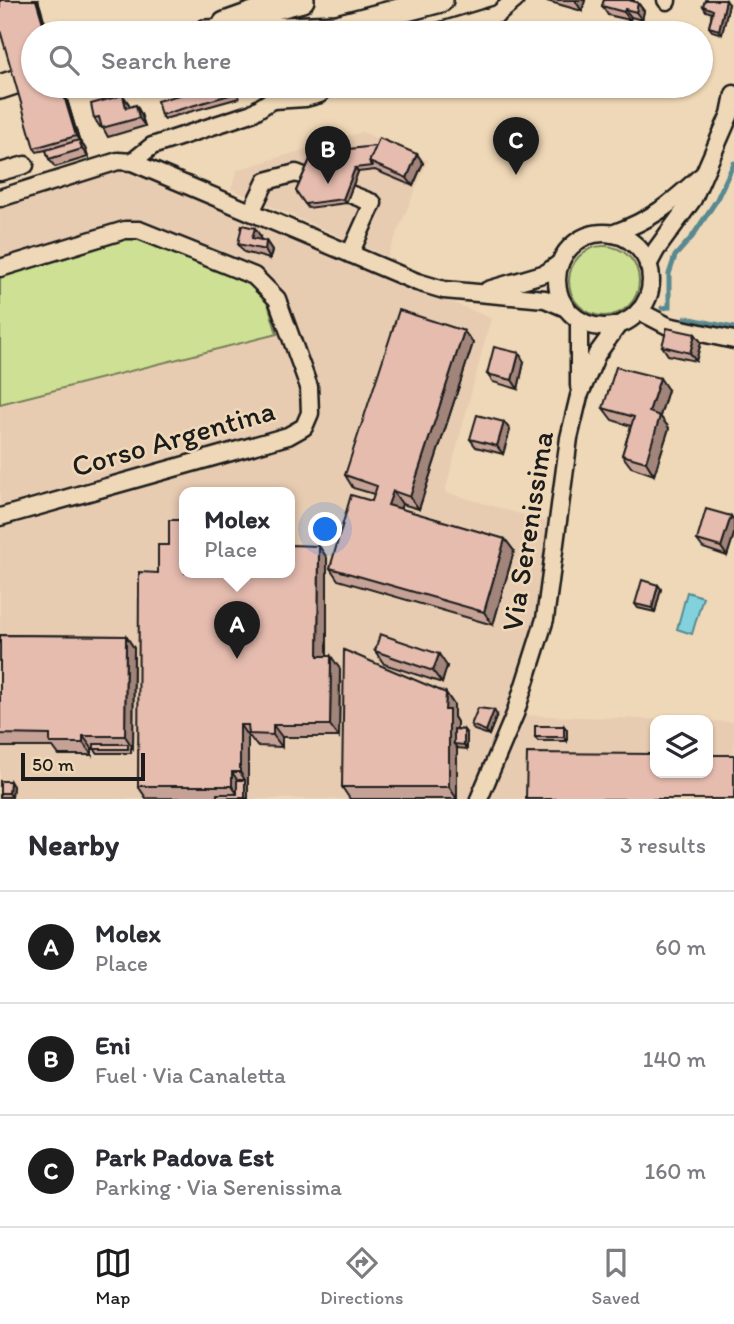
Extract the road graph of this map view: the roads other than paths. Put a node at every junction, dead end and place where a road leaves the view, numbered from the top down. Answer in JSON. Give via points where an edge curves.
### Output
{"nodes":[{"id":1,"x":302,"y":0,"type":"edge"},
{"id":2,"x":441,"y":0,"type":"edge"},
{"id":3,"x":515,"y":0,"type":"edge"},
{"id":4,"x":233,"y":21,"type":"edge"},
{"id":5,"x":360,"y":21,"type":"edge"},
{"id":6,"x":475,"y":21,"type":"edge"},
{"id":7,"x":21,"y":80,"type":"edge"},
{"id":8,"x":0,"y":87,"type":"edge"},
{"id":9,"x":734,"y":94,"type":"edge"},
{"id":10,"x":274,"y":98,"type":"edge"},
{"id":11,"x":304,"y":98,"type":"edge"},
{"id":12,"x":271,"y":100,"type":"junction"},
{"id":13,"x":132,"y":162,"type":"junction"},
{"id":14,"x":25,"y":164,"type":"dead end"},
{"id":15,"x":0,"y":172,"type":"edge"},
{"id":16,"x":704,"y":173,"type":"junction"},
{"id":17,"x":0,"y":198,"type":"edge"},
{"id":18,"x":251,"y":212,"type":"junction"},
{"id":19,"x":612,"y":234,"type":"junction"},
{"id":20,"x":350,"y":254,"type":"junction"},
{"id":21,"x":560,"y":263,"type":"junction"},
{"id":22,"x":648,"y":265,"type":"junction"},
{"id":23,"x":0,"y":268,"type":"edge"},
{"id":24,"x":477,"y":293,"type":"junction"},
{"id":25,"x":566,"y":308,"type":"junction"},
{"id":26,"x":639,"y":311,"type":"junction"},
{"id":27,"x":579,"y":320,"type":"junction"},
{"id":28,"x":618,"y":325,"type":"junction"},
{"id":29,"x":734,"y":340,"type":"edge"},
{"id":30,"x":579,"y":396,"type":"junction"},
{"id":31,"x":0,"y":517,"type":"edge"},
{"id":32,"x":480,"y":799,"type":"edge"}],
"edges":[{"from":1,"to":4,"type":"highway"},
{"from":2,"to":5,"type":"highway"},
{"from":3,"to":6,"type":"street","via":[[498,14]]},
{"from":7,"to":8,"type":"highway"},
{"from":9,"to":16,"type":"street"},
{"from":10,"to":12,"type":"street"},
{"from":11,"to":12,"type":"street"},
{"from":12,"to":13,"type":"street","via":[[252,113],[152,146]]},
{"from":13,"to":17,"type":"street","via":[[118,162]]},
{"from":13,"to":18,"type":"street"},
{"from":14,"to":15,"type":"street"},
{"from":16,"to":19,"type":"street","via":[[643,223]]},
{"from":16,"to":22,"type":"street","via":[[692,200]]},
{"from":18,"to":20,"type":"street"},
{"from":18,"to":20,"type":"street","via":[[267,181],[296,173],[373,203]]},
{"from":19,"to":21,"type":"street","via":[[581,239]]},
{"from":19,"to":22,"type":"street","via":[[635,244]]},
{"from":20,"to":24,"type":"street","via":[[417,282]]},
{"from":21,"to":24,"type":"street","via":[[546,273]]},
{"from":21,"to":25,"type":"street","via":[[556,278]]},
{"from":22,"to":26,"type":"street","via":[[648,297]]},
{"from":23,"to":31,"type":"street","name":"Corso Argentina","via":[[125,230],[139,230],[254,276],[277,299],[309,387],[310,413],[304,427],[288,436]]},
{"from":24,"to":25,"type":"street","via":[[545,299]]},
{"from":25,"to":27,"type":"street"},
{"from":26,"to":28,"type":"street","name":"Via Serenissima"},
{"from":26,"to":29,"type":"street","via":[[668,326]]},
{"from":27,"to":28,"type":"street","via":[[604,327]]},
{"from":27,"to":30,"type":"street","name":"Via Serenissima"},
{"from":28,"to":30,"type":"street","name":"Via Serenissima","via":[[597,354]]},
{"from":30,"to":32,"type":"street","name":"Via Serenissima","via":[[569,438],[545,619],[515,714]]}]}
